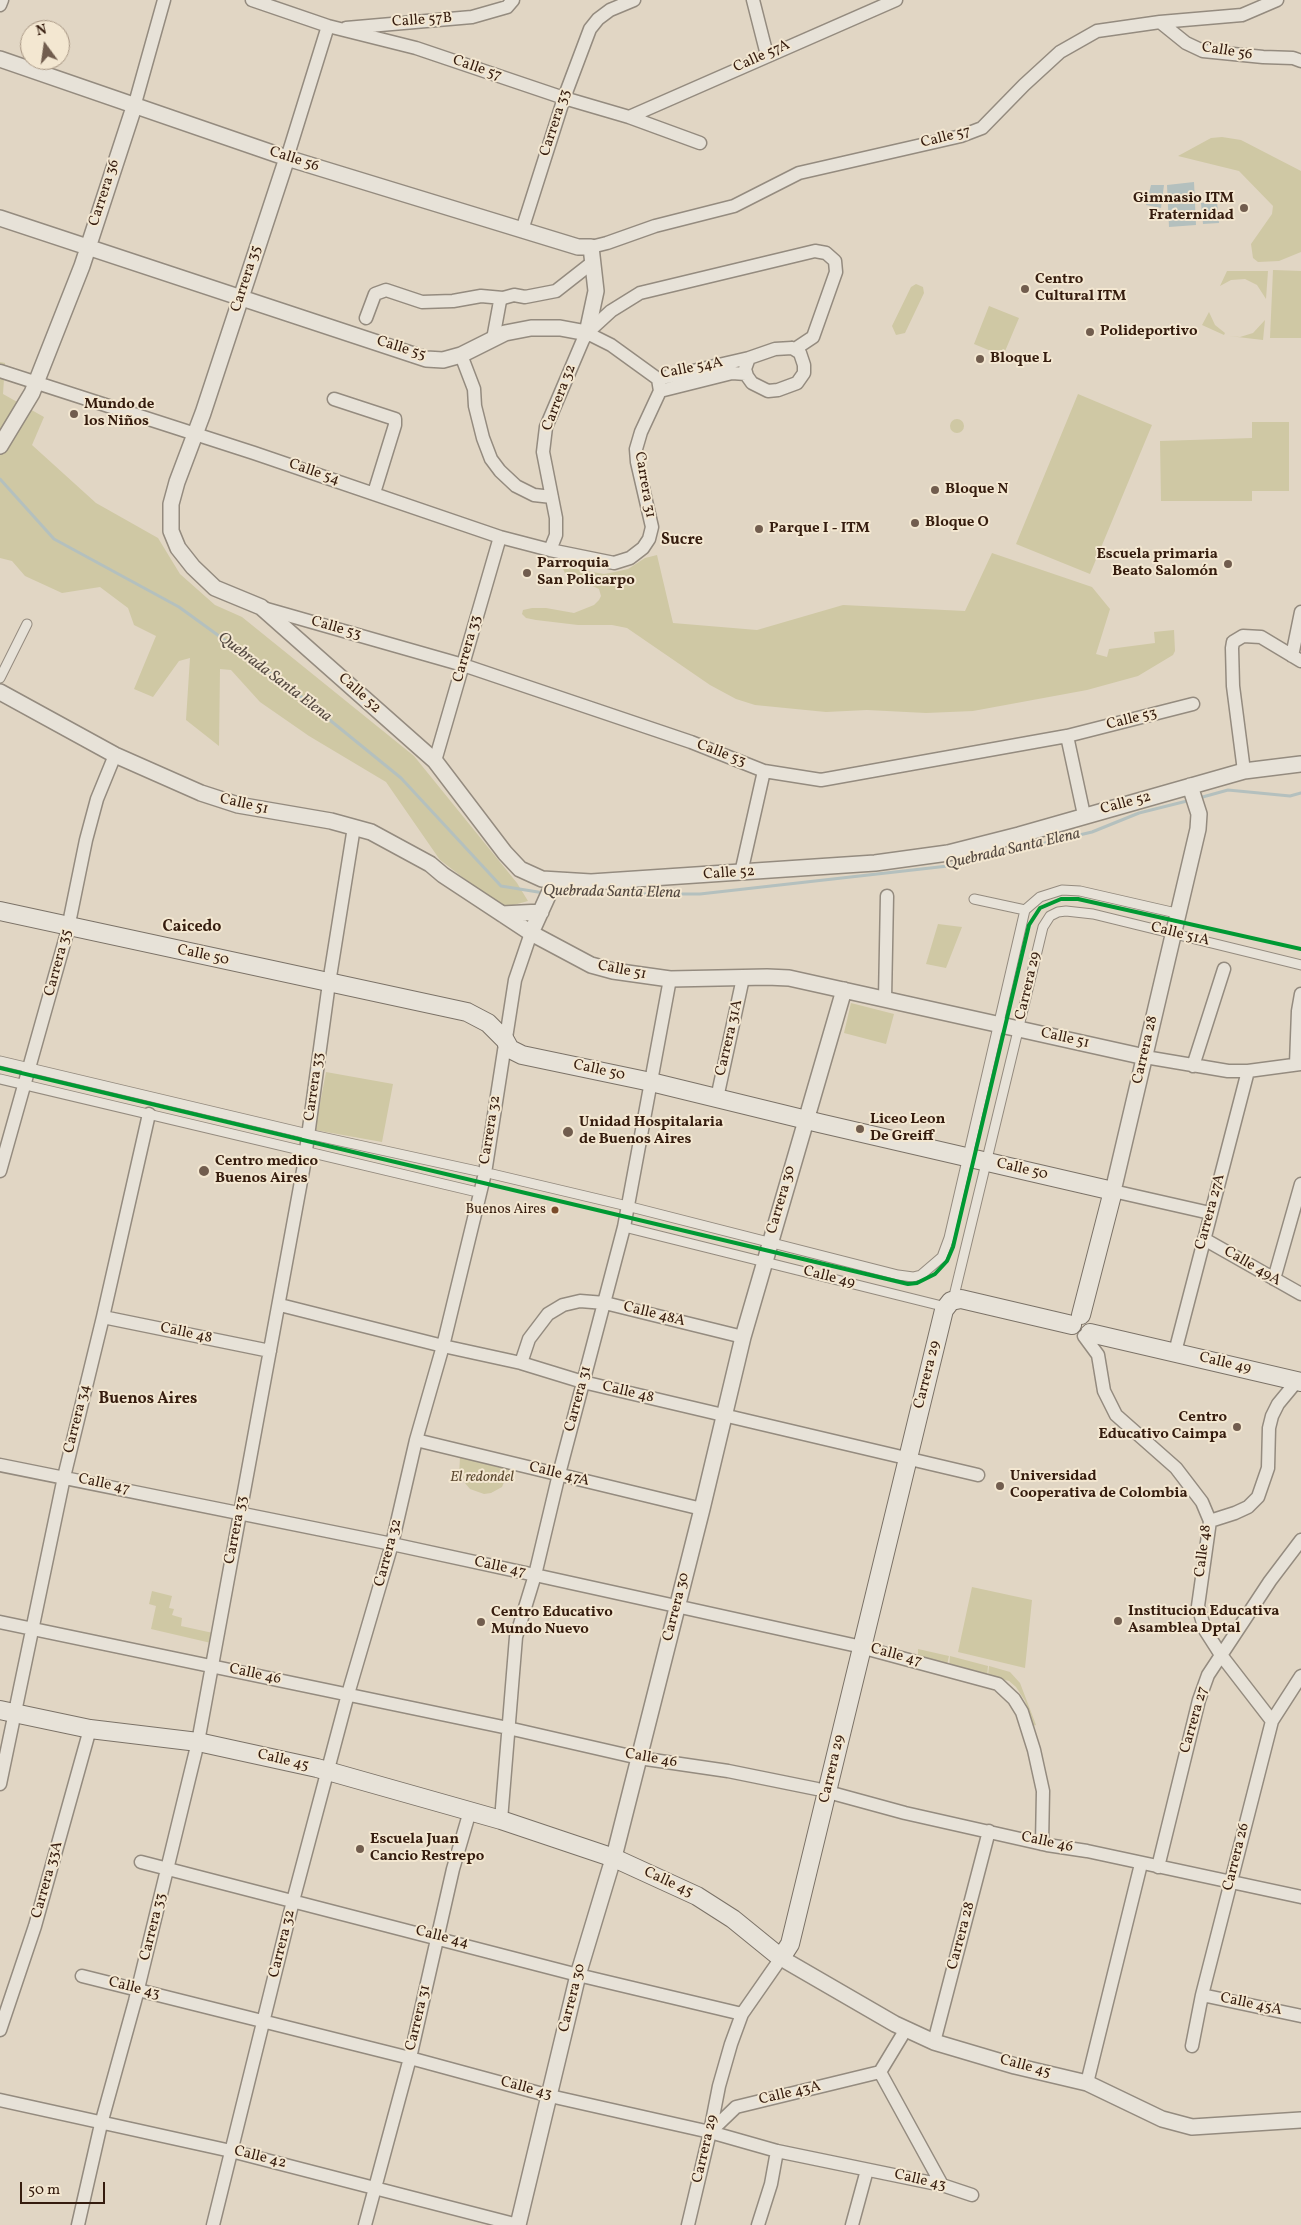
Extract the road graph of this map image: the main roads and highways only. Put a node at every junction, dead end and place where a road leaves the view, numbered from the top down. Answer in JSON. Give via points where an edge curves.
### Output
{"nodes":[{"id":1,"x":0,"y":911,"type":"edge"},
{"id":2,"x":1113,"y":1191,"type":"joint"},
{"id":3,"x":950,"y":1303,"type":"joint"},
{"id":4,"x":1084,"y":1326,"type":"junction"},
{"id":5,"x":1300,"y":1378,"type":"edge"},
{"id":6,"x":7,"y":1712,"type":"edge"},
{"id":7,"x":781,"y":1958,"type":"joint"}],
"edges":[{"from":1,"to":2,"type":"main road","name":"Calle 50","via":[[467,1012],[488,1023],[510,1049],[522,1055],[651,1082]]},
{"from":2,"to":4,"type":"main road","name":"Carrera 28"},
{"from":3,"to":4,"type":"main road","name":"Calle 49","via":[[961,1300]]},
{"from":3,"to":7,"type":"main road","name":"Carrera 29","via":[[908,1458],[790,1944]]},
{"from":4,"to":5,"type":"main road","name":"Calle 49"},
{"from":6,"to":7,"type":"main road","name":"Calle 45","via":[[90,1729],[198,1742],[328,1771],[501,1820],[614,1858],[697,1896],[733,1919]]}]}
